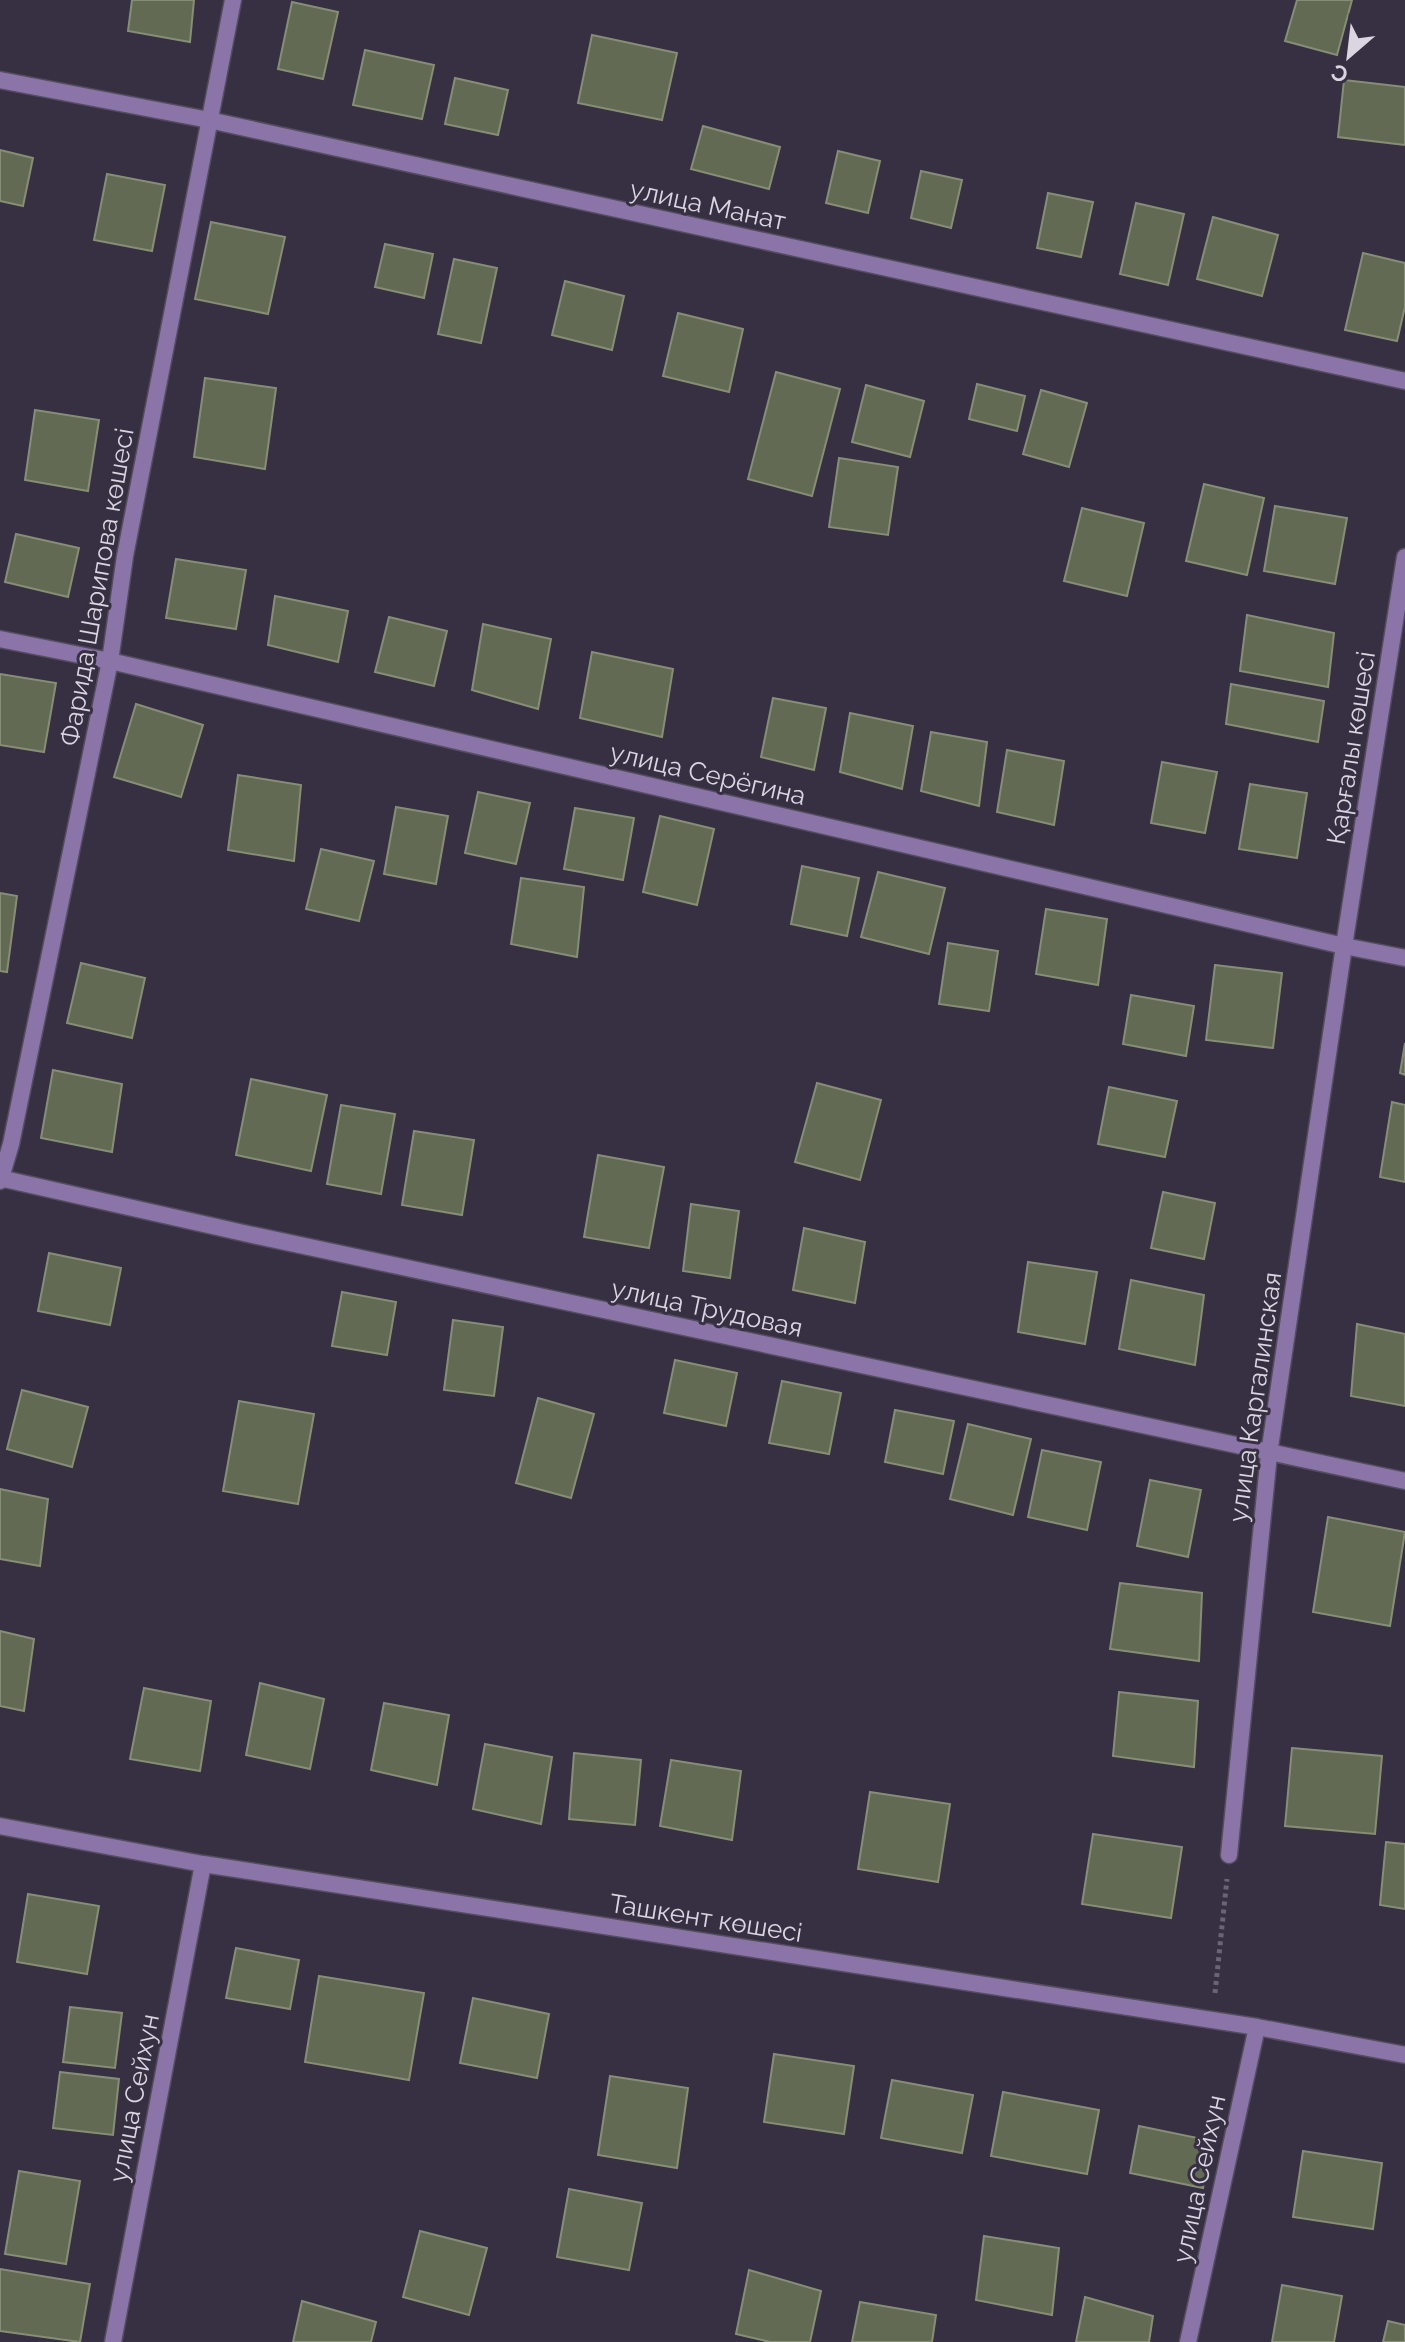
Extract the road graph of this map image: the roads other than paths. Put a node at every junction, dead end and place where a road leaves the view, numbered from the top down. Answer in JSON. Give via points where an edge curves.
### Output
{"nodes":[{"id":1,"x":233,"y":0,"type":"edge"},
{"id":2,"x":0,"y":80,"type":"edge"},
{"id":3,"x":209,"y":120,"type":"junction"},
{"id":4,"x":1405,"y":381,"type":"edge"},
{"id":5,"x":1405,"y":557,"type":"edge"},
{"id":6,"x":0,"y":639,"type":"edge"},
{"id":7,"x":110,"y":661,"type":"junction"},
{"id":8,"x":1344,"y":946,"type":"junction"},
{"id":9,"x":1405,"y":958,"type":"edge"},
{"id":10,"x":0,"y":1179,"type":"edge"},
{"id":11,"x":1269,"y":1454,"type":"junction"},
{"id":12,"x":1405,"y":1481,"type":"edge"},
{"id":13,"x":0,"y":1826,"type":"edge"},
{"id":14,"x":1229,"y":1855,"type":"road end"},
{"id":15,"x":203,"y":1864,"type":"junction"},
{"id":16,"x":1257,"y":2027,"type":"junction"},
{"id":17,"x":1405,"y":2055,"type":"edge"},
{"id":18,"x":113,"y":2342,"type":"edge"},
{"id":19,"x":1188,"y":2342,"type":"edge"}],
"edges":[{"from":1,"to":3,"type":"street","name":"Фарида Шарипова көшесі"},
{"from":2,"to":3,"type":"street","name":"улица Манат"},
{"from":3,"to":4,"type":"street","name":"улица Манат"},
{"from":3,"to":7,"type":"street","name":"Фарида Шарипова көшесі","via":[[125,556]]},
{"from":5,"to":8,"type":"street","name":"Қарғалы көшесі"},
{"from":6,"to":7,"type":"street","name":"улица Серёгина"},
{"from":7,"to":8,"type":"street","name":"улица Серёгина"},
{"from":7,"to":10,"type":"street","name":"Фарида Шарипова көшесі"},
{"from":8,"to":9,"type":"street","name":"улица Серёгина"},
{"from":8,"to":11,"type":"street","name":"улица Каргалинская"},
{"from":10,"to":11,"type":"street","name":"улица Трудовая"},
{"from":11,"to":12,"type":"street","name":"улица Трудовая"},
{"from":11,"to":14,"type":"street","name":"улица Каргалинская"},
{"from":13,"to":15,"type":"street","name":"Ташкент көшесі"},
{"from":15,"to":16,"type":"street","name":"Ташкент көшесі"},
{"from":15,"to":18,"type":"street","name":"улица Сейхун"},
{"from":16,"to":17,"type":"street","name":"Ташкент көшесі"},
{"from":16,"to":19,"type":"street","name":"улица Сейхун"}]}
